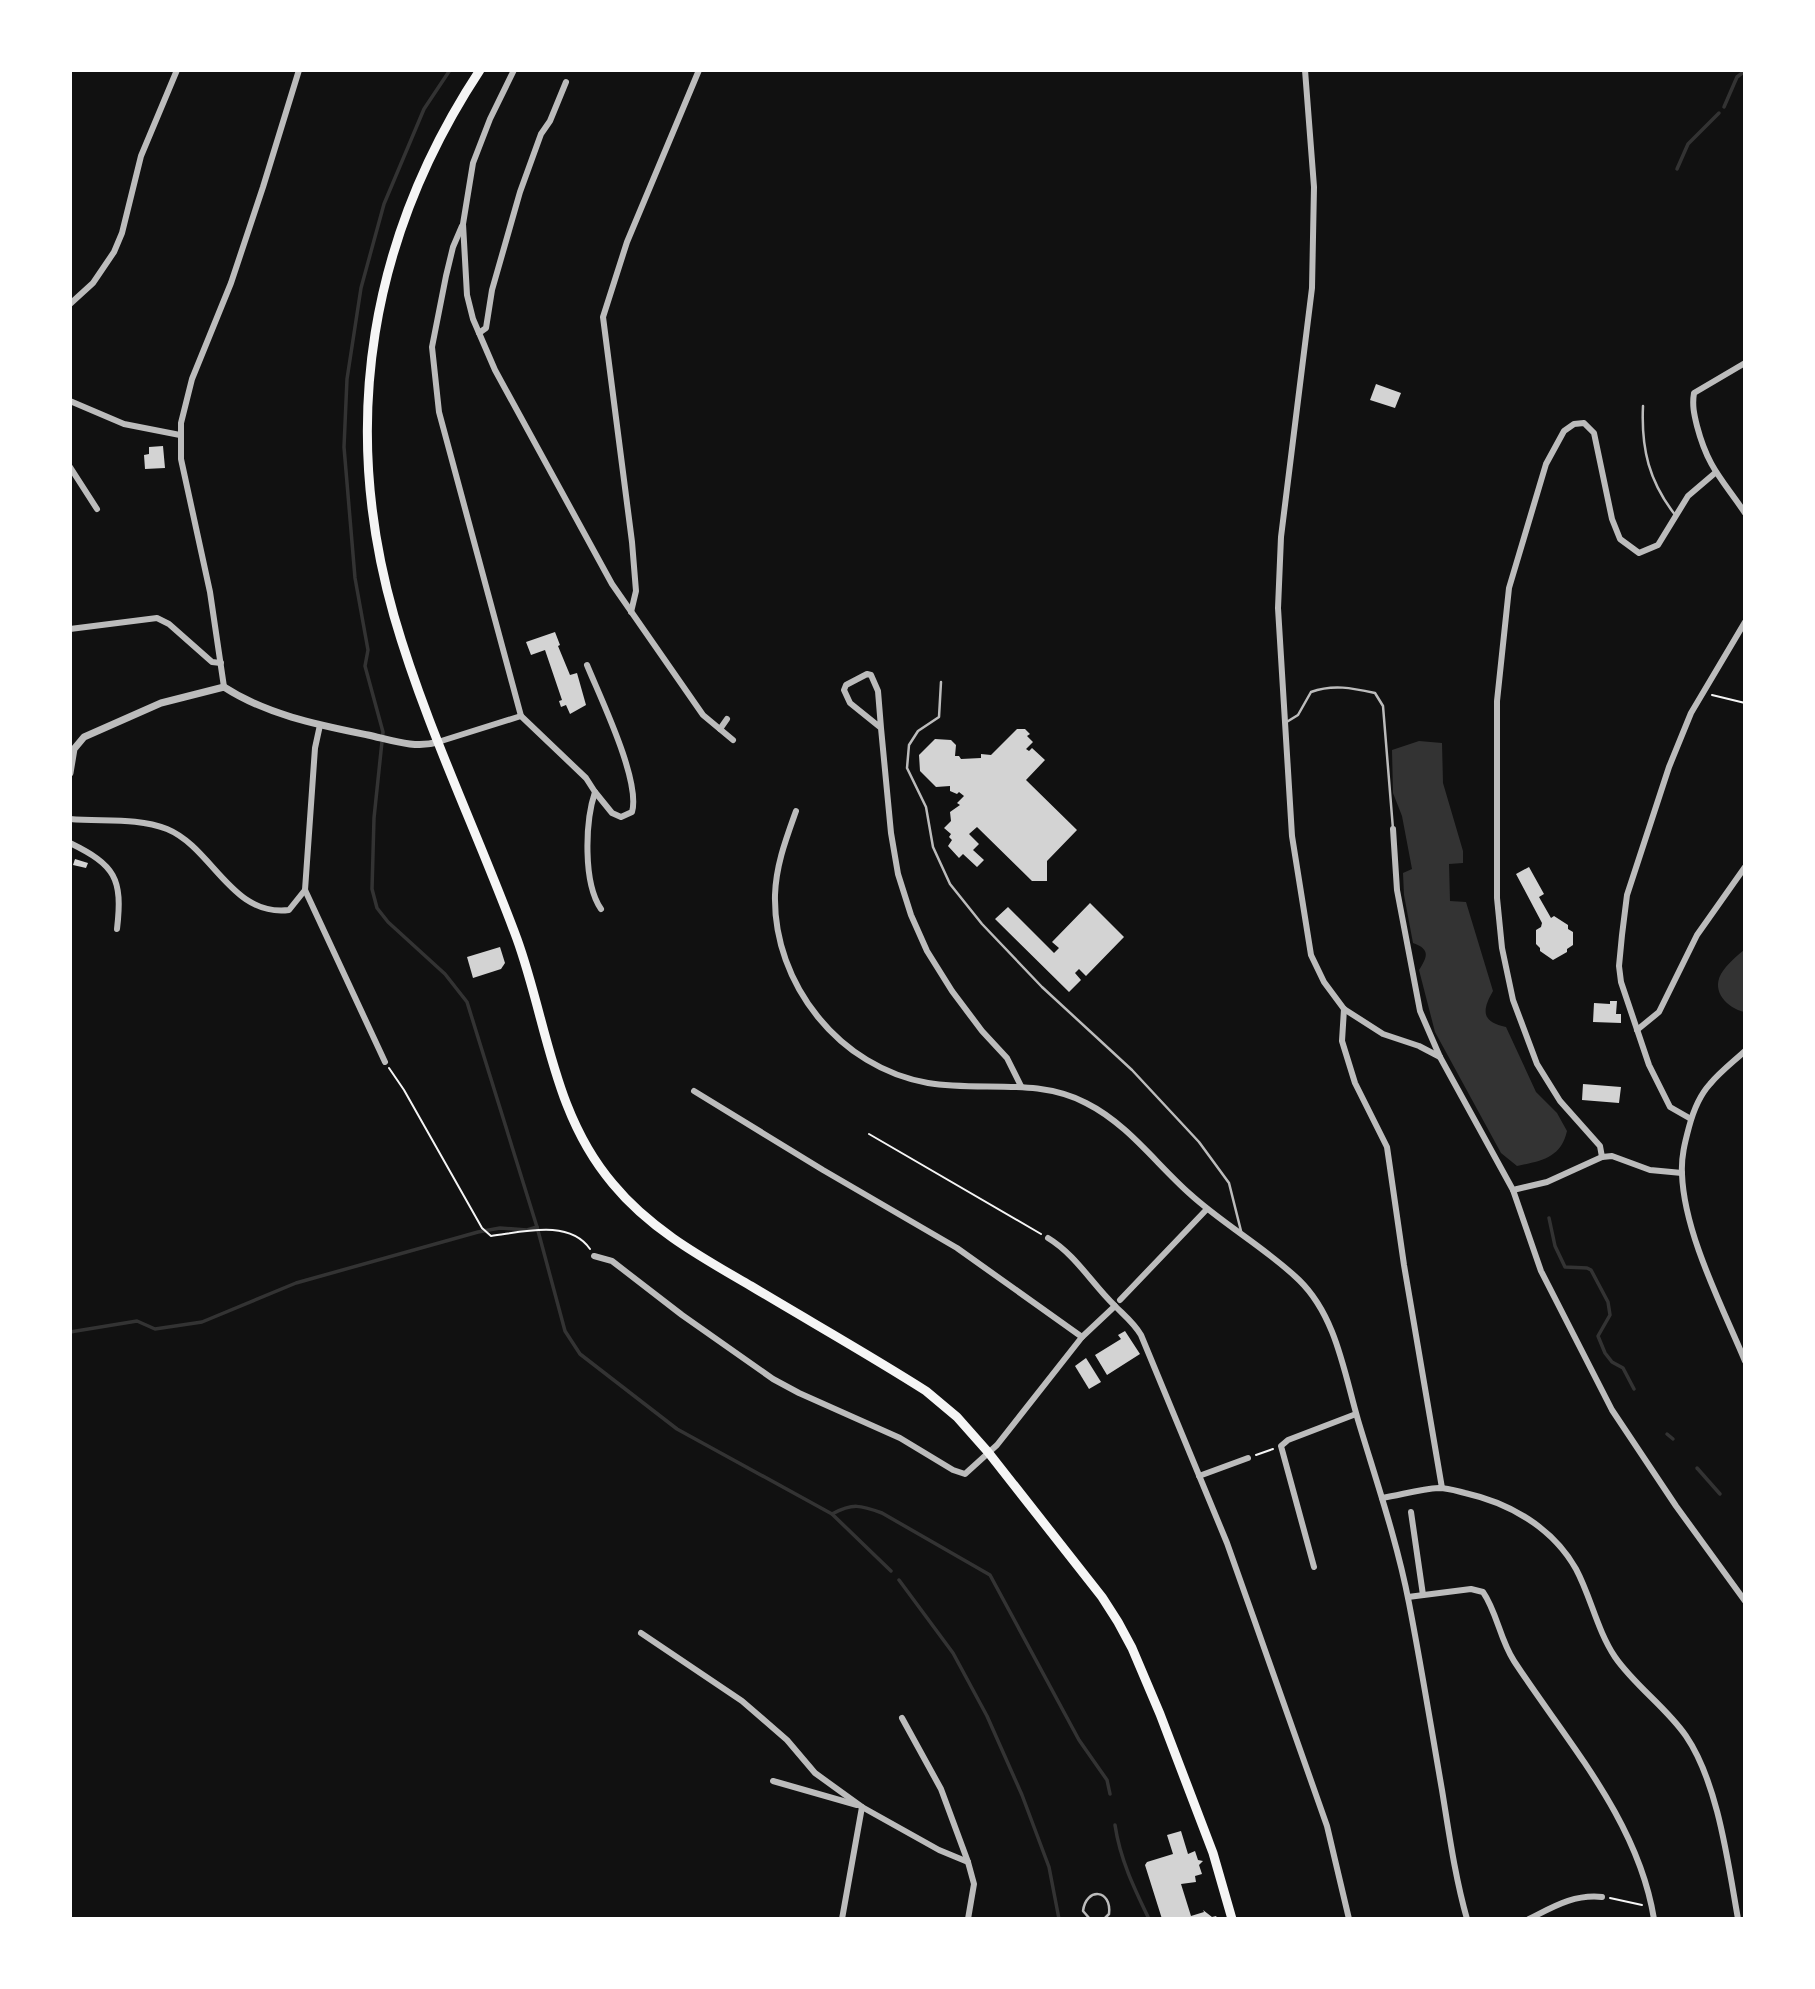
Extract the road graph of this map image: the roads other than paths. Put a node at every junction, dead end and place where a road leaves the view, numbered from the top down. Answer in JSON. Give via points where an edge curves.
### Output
{"nodes":[{"id":1,"x":177,"y":70,"type":"edge"},
{"id":2,"x":299,"y":70,"type":"edge"},
{"id":3,"x":480,"y":70,"type":"edge"},
{"id":4,"x":514,"y":70,"type":"edge"},
{"id":5,"x":699,"y":70,"type":"edge"},
{"id":6,"x":1305,"y":70,"type":"edge"},
{"id":7,"x":566,"y":82,"type":"dead end"},
{"id":8,"x":463,"y":224,"type":"junction"},
{"id":9,"x":70,"y":304,"type":"edge"},
{"id":10,"x":479,"y":333,"type":"junction"},
{"id":11,"x":1745,"y":363,"type":"edge"},
{"id":12,"x":70,"y":401,"type":"edge"},
{"id":13,"x":1643,"y":406,"type":"dead end"},
{"id":14,"x":180,"y":435,"type":"junction"},
{"id":15,"x":70,"y":467,"type":"edge"},
{"id":16,"x":1715,"y":473,"type":"junction"},
{"id":17,"x":97,"y":509,"type":"dead end"},
{"id":18,"x":1745,"y":513,"type":"edge"},
{"id":19,"x":1676,"y":516,"type":"junction"},
{"id":20,"x":631,"y":612,"type":"junction"},
{"id":21,"x":1745,"y":622,"type":"edge"},
{"id":22,"x":70,"y":629,"type":"edge"},
{"id":23,"x":221,"y":663,"type":"junction"},
{"id":24,"x":587,"y":665,"type":"dead end"},
{"id":25,"x":941,"y":682,"type":"dead end"},
{"id":26,"x":224,"y":687,"type":"junction"},
{"id":27,"x":522,"y":716,"type":"junction"},
{"id":28,"x":727,"y":719,"type":"dead end"},
{"id":29,"x":1284,"y":724,"type":"junction"},
{"id":30,"x":320,"y":725,"type":"junction"},
{"id":31,"x":881,"y":728,"type":"junction"},
{"id":32,"x":720,"y":729,"type":"junction"},
{"id":33,"x":733,"y":740,"type":"dead end"},
{"id":34,"x":438,"y":742,"type":"junction"},
{"id":35,"x":70,"y":773,"type":"edge"},
{"id":36,"x":595,"y":792,"type":"junction"},
{"id":37,"x":796,"y":811,"type":"dead end"},
{"id":38,"x":70,"y":819,"type":"edge"},
{"id":39,"x":1392,"y":829,"type":"joint"},
{"id":40,"x":70,"y":843,"type":"edge"},
{"id":41,"x":1745,"y":867,"type":"edge"},
{"id":42,"x":305,"y":890,"type":"junction"},
{"id":43,"x":601,"y":909,"type":"dead end"},
{"id":44,"x":117,"y":929,"type":"dead end"},
{"id":45,"x":1344,"y":1009,"type":"junction"},
{"id":46,"x":1637,"y":1030,"type":"junction"},
{"id":47,"x":1745,"y":1051,"type":"edge"},
{"id":48,"x":1440,"y":1057,"type":"junction"},
{"id":49,"x":384,"y":1062,"type":"road end"},
{"id":50,"x":1021,"y":1086,"type":"junction"},
{"id":51,"x":694,"y":1091,"type":"dead end"},
{"id":52,"x":1691,"y":1119,"type":"junction"},
{"id":53,"x":1602,"y":1157,"type":"junction"},
{"id":54,"x":1682,"y":1173,"type":"junction"},
{"id":55,"x":1513,"y":1190,"type":"junction"},
{"id":56,"x":1207,"y":1209,"type":"junction"},
{"id":57,"x":1242,"y":1234,"type":"junction"},
{"id":58,"x":1048,"y":1238,"type":"road end"},
{"id":59,"x":594,"y":1256,"type":"road end"},
{"id":60,"x":1120,"y":1300,"type":"dead end"},
{"id":61,"x":1115,"y":1306,"type":"junction"},
{"id":62,"x":1082,"y":1336,"type":"junction"},
{"id":63,"x":1745,"y":1361,"type":"edge"},
{"id":64,"x":1356,"y":1414,"type":"junction"},
{"id":65,"x":988,"y":1452,"type":"junction"},
{"id":66,"x":1248,"y":1458,"type":"road end"},
{"id":67,"x":1199,"y":1476,"type":"junction"},
{"id":68,"x":1442,"y":1488,"type":"junction"},
{"id":69,"x":1382,"y":1498,"type":"junction"},
{"id":70,"x":1411,"y":1512,"type":"dead end"},
{"id":71,"x":1314,"y":1567,"type":"dead end"},
{"id":72,"x":1423,"y":1595,"type":"junction"},
{"id":73,"x":1408,"y":1597,"type":"junction"},
{"id":74,"x":1745,"y":1601,"type":"edge"},
{"id":75,"x":640,"y":1633,"type":"dead end"},
{"id":76,"x":902,"y":1718,"type":"dead end"},
{"id":77,"x":773,"y":1781,"type":"dead end"},
{"id":78,"x":862,"y":1807,"type":"junction"},
{"id":79,"x":968,"y":1863,"type":"junction"},
{"id":80,"x":1602,"y":1897,"type":"road end"},
{"id":81,"x":1107,"y":1918,"type":"edge"},
{"id":82,"x":842,"y":1919,"type":"edge"},
{"id":83,"x":968,"y":1919,"type":"edge"},
{"id":84,"x":1090,"y":1919,"type":"edge"},
{"id":85,"x":1232,"y":1919,"type":"edge"},
{"id":86,"x":1349,"y":1919,"type":"edge"},
{"id":87,"x":1467,"y":1919,"type":"edge"},
{"id":88,"x":1528,"y":1919,"type":"edge"},
{"id":89,"x":1654,"y":1919,"type":"edge"},
{"id":90,"x":1738,"y":1919,"type":"edge"}],
"edges":[{"from":1,"to":9,"type":"street","via":[[141,156],[114,252],[93,283]]},
{"from":2,"to":14,"type":"street","via":[[235,271],[192,379]]},
{"from":3,"to":34,"type":"main road","via":[[432,150],[401,225],[375,322],[368,377],[368,486],[376,539],[395,618]]},
{"from":4,"to":8,"type":"street","via":[[473,163]]},
{"from":5,"to":20,"type":"street","via":[[627,242],[603,317],[633,555],[636,591]]},
{"from":6,"to":29,"type":"street","via":[[1314,238],[1309,323],[1281,537],[1278,608]]},
{"from":7,"to":10,"type":"street","via":[[520,192],[486,328]]},
{"from":8,"to":10,"type":"street","via":[[467,296]]},
{"from":8,"to":27,"type":"street","via":[[453,247],[432,347],[435,380],[439,412]]},
{"from":10,"to":20,"type":"street","via":[[555,482]]},
{"from":11,"to":16,"type":"street","via":[[1694,393],[1692,406]]},
{"from":12,"to":14,"type":"street","via":[[124,424]]},
{"from":13,"to":19,"type":"lane","via":[[1641,436],[1648,464],[1661,497]]},
{"from":14,"to":23,"type":"street"},
{"from":15,"to":17,"type":"street"},
{"from":16,"to":18,"type":"street"},
{"from":16,"to":19,"type":"street","via":[[1688,496]]},
{"from":19,"to":53,"type":"street","via":[[1658,545],[1639,553],[1620,539],[1594,433],[1584,423],[1574,424],[1564,431],[1546,464],[1509,588],[1497,701],[1497,898],[1502,948],[1513,1000],[1537,1064],[1560,1101],[1600,1146]]},
{"from":20,"to":32,"type":"street","via":[[703,715]]},
{"from":21,"to":46,"type":"street","via":[[1691,713],[1627,895],[1619,966]]},
{"from":22,"to":23,"type":"street","via":[[157,618],[212,662]]},
{"from":23,"to":26,"type":"street"},
{"from":24,"to":36,"type":"street","via":[[628,771],[632,812],[621,817],[612,813]]},
{"from":25,"to":57,"type":"lane","via":[[939,718],[918,731],[909,746],[907,768],[926,807],[933,847],[950,884],[1036,981],[1132,1070],[1199,1142],[1229,1183]]},
{"from":26,"to":30,"type":"street","via":[[264,708]]},
{"from":26,"to":35,"type":"street","via":[[161,703],[84,737],[74,749]]},
{"from":27,"to":34,"type":"street"},
{"from":27,"to":36,"type":"street"},
{"from":28,"to":32,"type":"street"},
{"from":29,"to":39,"type":"lane","via":[[1298,715],[1311,692],[1351,687],[1375,693],[1383,706]]},
{"from":29,"to":45,"type":"street","via":[[1292,836],[1311,955]]},
{"from":30,"to":34,"type":"street","via":[[426,746]]},
{"from":30,"to":42,"type":"street"},
{"from":31,"to":31,"type":"street","via":[[878,691],[867,674],[844,690],[850,703]]},
{"from":31,"to":50,"type":"street","via":[[891,833],[911,915],[952,991],[1007,1058]]},
{"from":32,"to":33,"type":"street"},
{"from":34,"to":65,"type":"main road","via":[[520,948],[570,1115],[600,1169],[665,1233],[926,1391]]},
{"from":36,"to":43,"type":"street","via":[[588,837],[591,887]]},
{"from":37,"to":50,"type":"street","via":[[779,859],[775,897],[780,941],[804,998],[821,1022],[868,1060],[904,1077],[956,1087]]},
{"from":38,"to":42,"type":"street","via":[[133,821],[167,829],[192,846],[235,892],[265,909],[289,910]]},
{"from":39,"to":48,"type":"street","via":[[1397,890],[1420,1011]]},
{"from":40,"to":44,"type":"street","via":[[99,857],[110,870],[118,890]]},
{"from":41,"to":46,"type":"street","via":[[1697,935],[1659,1012]]},
{"from":42,"to":49,"type":"street"},
{"from":45,"to":48,"type":"street","via":[[1383,1034]]},
{"from":45,"to":68,"type":"street","via":[[1342,1041],[1355,1083],[1387,1147]]},
{"from":46,"to":52,"type":"street","via":[[1670,1107]]},
{"from":47,"to":52,"type":"street","via":[[1710,1084]]},
{"from":48,"to":55,"type":"street"},
{"from":50,"to":56,"type":"street","via":[[1063,1094],[1099,1110]]},
{"from":51,"to":62,"type":"street","via":[[957,1248]]},
{"from":52,"to":54,"type":"street"},
{"from":53,"to":54,"type":"street"},
{"from":53,"to":55,"type":"street","via":[[1547,1182]]},
{"from":54,"to":63,"type":"street","via":[[1690,1220]]},
{"from":55,"to":74,"type":"street","via":[[1541,1271],[1612,1410]]},
{"from":56,"to":57,"type":"street"},
{"from":56,"to":60,"type":"street"},
{"from":57,"to":64,"type":"street","via":[[1295,1276],[1321,1307]]},
{"from":58,"to":61,"type":"street","via":[[1062,1247]]},
{"from":59,"to":65,"type":"street","via":[[612,1261],[682,1315],[799,1393],[900,1438],[965,1474]]},
{"from":61,"to":62,"type":"street"},
{"from":61,"to":67,"type":"street","via":[[1142,1335]]},
{"from":62,"to":65,"type":"street"},
{"from":64,"to":69,"type":"street"},
{"from":64,"to":71,"type":"street","via":[[1281,1446]]},
{"from":65,"to":85,"type":"main road","via":[[1102,1597],[1127,1640],[1208,1841]]},
{"from":66,"to":67,"type":"street"},
{"from":67,"to":86,"type":"street","via":[[1326,1826]]},
{"from":68,"to":69,"type":"street"},
{"from":68,"to":90,"type":"street","via":[[1502,1504],[1534,1521],[1576,1569],[1614,1655],[1685,1734],[1703,1765]]},
{"from":69,"to":73,"type":"street"},
{"from":70,"to":72,"type":"street"},
{"from":72,"to":73,"type":"street"},
{"from":72,"to":89,"type":"street","via":[[1471,1588],[1486,1597],[1512,1658],[1614,1812],[1647,1884]]},
{"from":73,"to":87,"type":"street"},
{"from":75,"to":78,"type":"street","via":[[742,1701],[788,1740],[815,1773]]},
{"from":76,"to":79,"type":"street","via":[[941,1789]]},
{"from":77,"to":78,"type":"street"},
{"from":78,"to":79,"type":"street"},
{"from":78,"to":82,"type":"street"},
{"from":79,"to":83,"type":"street","via":[[974,1884]]},
{"from":80,"to":88,"type":"street","via":[[1574,1897]]},
{"from":81,"to":84,"type":"lane","via":[[1110,1904],[1100,1894],[1085,1901],[1083,1911]]}]}
